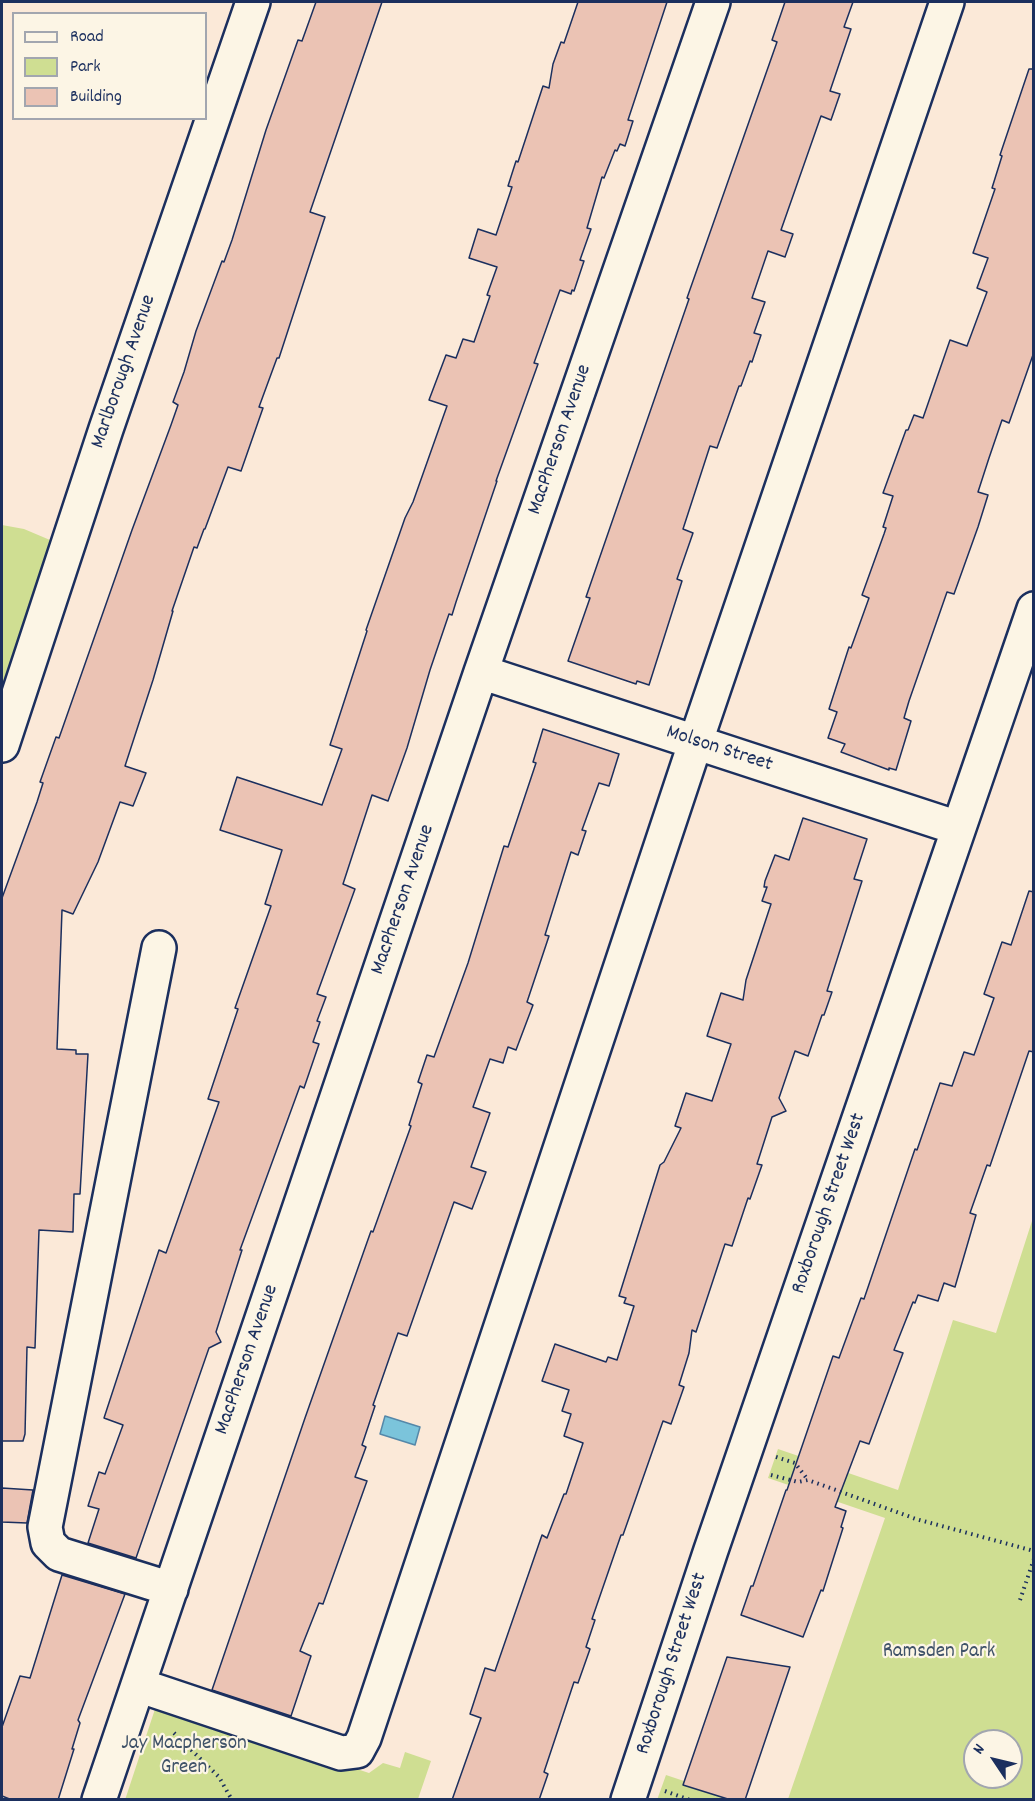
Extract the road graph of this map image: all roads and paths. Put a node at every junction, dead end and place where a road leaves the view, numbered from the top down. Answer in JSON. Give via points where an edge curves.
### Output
{"nodes":[{"id":1,"x":253,"y":2,"type":"edge"},
{"id":2,"x":713,"y":2,"type":"edge"},
{"id":3,"x":947,"y":2,"type":"edge"},
{"id":4,"x":1034,"y":609,"type":"edge"},
{"id":5,"x":481,"y":672,"type":"junction"},
{"id":6,"x":696,"y":742,"type":"junction"},
{"id":7,"x":2,"y":745,"type":"edge"},
{"id":8,"x":958,"y":828,"type":"junction"},
{"id":9,"x":159,"y":948,"type":"dead end"},
{"id":10,"x":771,"y":1455,"type":"dead end"},
{"id":11,"x":765,"y":1473,"type":"dead end"},
{"id":12,"x":808,"y":1480,"type":"junction"},
{"id":13,"x":1034,"y":1551,"type":"edge"},
{"id":14,"x":1034,"y":1559,"type":"edge"},
{"id":15,"x":171,"y":1589,"type":"junction"},
{"id":16,"x":1020,"y":1600,"type":"dead end"},
{"id":17,"x":138,"y":1685,"type":"junction"},
{"id":18,"x":170,"y":1729,"type":"dead end"},
{"id":19,"x":642,"y":1793,"type":"edge"},
{"id":20,"x":99,"y":1800,"type":"edge"},
{"id":21,"x":232,"y":1800,"type":"edge"},
{"id":22,"x":690,"y":1800,"type":"edge"}],
"edges":[{"from":1,"to":7,"type":"street","name":"Marlborough Avenue"},
{"from":2,"to":5,"type":"street","name":"MacPherson Avenue"},
{"from":3,"to":6,"type":"street"},
{"from":4,"to":8,"type":"street","name":"Roxborough Street West"},
{"from":5,"to":6,"type":"street","name":"Molson Street"},
{"from":5,"to":15,"type":"street","name":"MacPherson Avenue"},
{"from":6,"to":8,"type":"street","name":"Molson Street"},
{"from":6,"to":17,"type":"street","via":[[357,1751],[341,1753]]},
{"from":8,"to":19,"type":"street","name":"Roxborough Street West","via":[[711,1550]]},
{"from":9,"to":15,"type":"street","via":[[45,1527],[48,1543],[59,1554]]},
{"from":10,"to":12,"type":"path","via":[[795,1463]]},
{"from":11,"to":12,"type":"path","via":[[798,1482]]},
{"from":12,"to":13,"type":"path","via":[[916,1518]]},
{"from":14,"to":16,"type":"path"},
{"from":15,"to":17,"type":"street","name":"MacPherson Avenue"},
{"from":17,"to":20,"type":"street","name":"MacPherson Avenue"},
{"from":18,"to":21,"type":"path","via":[[219,1777]]},
{"from":19,"to":22,"type":"path"}]}
